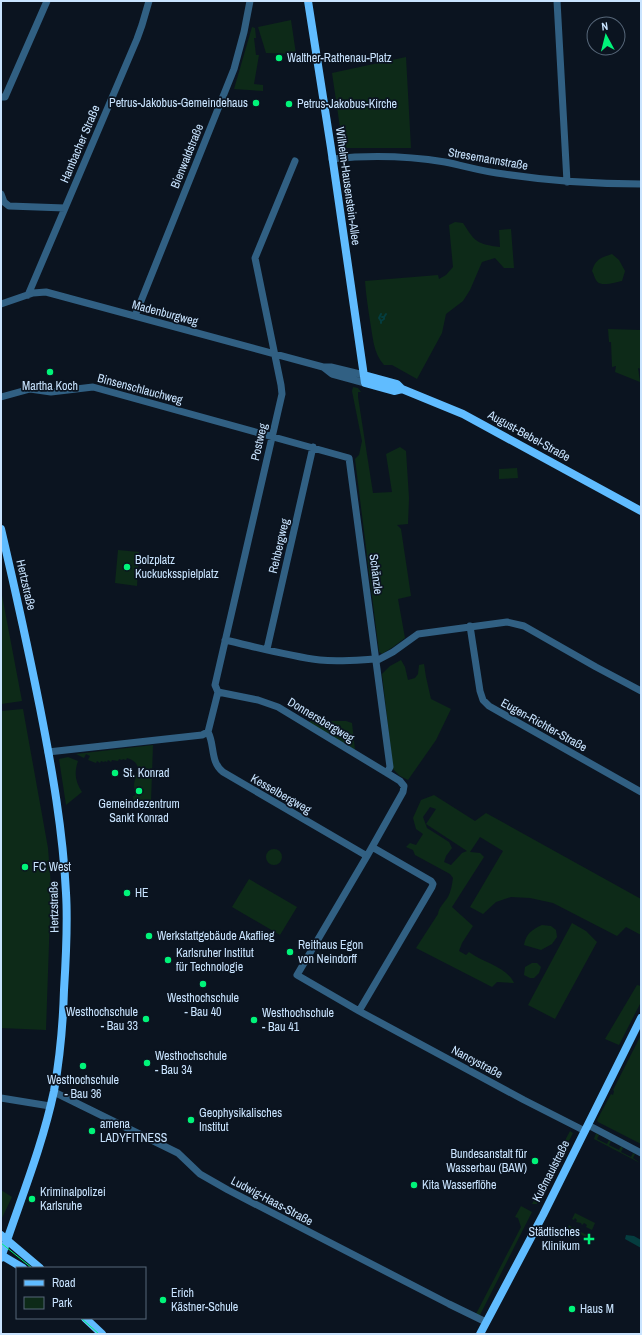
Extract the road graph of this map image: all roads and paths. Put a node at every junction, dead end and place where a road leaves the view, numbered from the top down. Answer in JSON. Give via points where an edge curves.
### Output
{"nodes":[{"id":1,"x":47,"y":1,"type":"edge"},
{"id":2,"x":149,"y":1,"type":"edge"},
{"id":3,"x":250,"y":1,"type":"edge"},
{"id":4,"x":308,"y":1,"type":"edge"},
{"id":5,"x":557,"y":1,"type":"edge"},
{"id":6,"x":1,"y":97,"type":"edge"},
{"id":7,"x":332,"y":159,"type":"junction"},
{"id":8,"x":295,"y":161,"type":"dead end"},
{"id":9,"x":567,"y":182,"type":"junction"},
{"id":10,"x":641,"y":184,"type":"edge"},
{"id":11,"x":1,"y":194,"type":"edge"},
{"id":12,"x":65,"y":208,"type":"junction"},
{"id":13,"x":28,"y":295,"type":"junction"},
{"id":14,"x":1,"y":304,"type":"edge"},
{"id":15,"x":135,"y":316,"type":"junction"},
{"id":16,"x":274,"y":354,"type":"junction"},
{"id":17,"x":364,"y":379,"type":"junction"},
{"id":18,"x":1,"y":397,"type":"edge"},
{"id":19,"x":272,"y":436,"type":"junction"},
{"id":20,"x":312,"y":447,"type":"junction"},
{"id":21,"x":641,"y":511,"type":"edge"},
{"id":22,"x":1,"y":529,"type":"edge"},
{"id":23,"x":470,"y":626,"type":"junction"},
{"id":24,"x":225,"y":640,"type":"junction"},
{"id":25,"x":267,"y":649,"type":"junction"},
{"id":26,"x":376,"y":660,"type":"junction"},
{"id":27,"x":641,"y":691,"type":"edge"},
{"id":28,"x":218,"y":692,"type":"junction"},
{"id":29,"x":208,"y":732,"type":"junction"},
{"id":30,"x":48,"y":752,"type":"junction"},
{"id":31,"x":387,"y":772,"type":"junction"},
{"id":32,"x":404,"y":786,"type":"joint"},
{"id":33,"x":641,"y":792,"type":"edge"},
{"id":34,"x":372,"y":847,"type":"junction"},
{"id":35,"x":367,"y":856,"type":"junction"},
{"id":36,"x":359,"y":1011,"type":"junction"},
{"id":37,"x":641,"y":1018,"type":"edge"},
{"id":38,"x":54,"y":1092,"type":"junction"},
{"id":39,"x":1,"y":1098,"type":"edge"},
{"id":40,"x":50,"y":1106,"type":"junction"},
{"id":41,"x":586,"y":1128,"type":"junction"},
{"id":42,"x":641,"y":1153,"type":"edge"},
{"id":43,"x":4,"y":1238,"type":"edge"},
{"id":44,"x":1,"y":1256,"type":"edge"},
{"id":45,"x":21,"y":1267,"type":"edge"},
{"id":46,"x":39,"y":1267,"type":"edge"},
{"id":47,"x":85,"y":1319,"type":"edge"},
{"id":48,"x":486,"y":1322,"type":"junction"},
{"id":49,"x":102,"y":1334,"type":"edge"},
{"id":50,"x":480,"y":1334,"type":"edge"}],
"edges":[{"from":1,"to":6,"type":"street","via":[[5,97]]},
{"from":2,"to":12,"type":"street","name":"Hambacher Straße","via":[[137,39]]},
{"from":3,"to":15,"type":"street","name":"Bienwaldstraße","via":[[234,69]]},
{"from":4,"to":7,"type":"street","name":"Wilhelm-Hausenstein-Allee"},
{"from":5,"to":9,"type":"street"},
{"from":7,"to":9,"type":"street","name":"Stresemannstraße","via":[[416,158],[502,174]]},
{"from":7,"to":17,"type":"street","name":"Wilhelm-Hausenstein-Allee"},
{"from":8,"to":16,"type":"street","name":"Postweg","via":[[255,258]]},
{"from":9,"to":10,"type":"street","name":"Stresemannstraße"},
{"from":11,"to":12,"type":"street","via":[[9,206]]},
{"from":12,"to":13,"type":"street","name":"Hambacher Straße"},
{"from":13,"to":14,"type":"street","name":"Madenburgweg"},
{"from":13,"to":15,"type":"street","name":"Madenburgweg","via":[[46,292]]},
{"from":15,"to":16,"type":"street","name":"Madenburgweg"},
{"from":16,"to":17,"type":"street","name":"Madenburgweg","via":[[331,367]]},
{"from":16,"to":19,"type":"street","name":"Postweg","via":[[282,389]]},
{"from":17,"to":21,"type":"street","name":"August-Bebel-Straße","via":[[397,384],[402,389],[479,421]]},
{"from":18,"to":19,"type":"street","name":"Binsenschlauchweg","via":[[30,389],[51,392],[92,387]]},
{"from":19,"to":20,"type":"street","name":"Schänzle"},
{"from":19,"to":24,"type":"street","name":"Postweg"},
{"from":20,"to":25,"type":"street","name":"Rehbergweg"},
{"from":20,"to":26,"type":"street","name":"Schänzle","via":[[350,460]]},
{"from":22,"to":30,"type":"street","name":"Hertzstraße","via":[[23,623]]},
{"from":23,"to":26,"type":"street","via":[[418,634],[393,652]]},
{"from":23,"to":27,"type":"street","via":[[502,622],[519,624]]},
{"from":23,"to":33,"type":"street","name":"Eugen-Richter-Straße","via":[[480,691],[483,700],[489,706]]},
{"from":24,"to":25,"type":"street"},
{"from":24,"to":28,"type":"street","name":"Postweg","via":[[215,685]]},
{"from":25,"to":26,"type":"street","via":[[320,660]]},
{"from":26,"to":31,"type":"street","name":"Schänzle","via":[[390,767]]},
{"from":28,"to":29,"type":"street","name":"Postweg"},
{"from":28,"to":31,"type":"street","name":"Donnersbergweg","via":[[278,707]]},
{"from":29,"to":30,"type":"street","via":[[202,735]]},
{"from":29,"to":35,"type":"street","name":"Kesselbergweg","via":[[215,762],[223,772]]},
{"from":30,"to":38,"type":"street","name":"Hertzstraße","via":[[63,850],[67,910],[63,1018]]},
{"from":31,"to":32,"type":"street","name":"Donnersbergweg"},
{"from":32,"to":34,"type":"street","name":"Nancystraße"},
{"from":34,"to":35,"type":"street","name":"Nancystraße"},
{"from":34,"to":36,"type":"street","via":[[433,884]]},
{"from":35,"to":36,"type":"street","name":"Nancystraße","via":[[297,975]]},
{"from":36,"to":41,"type":"street","name":"Nancystraße","via":[[524,1100]]},
{"from":37,"to":41,"type":"street","name":"Kußmaulstraße"},
{"from":38,"to":40,"type":"street","name":"Hertzstraße"},
{"from":38,"to":48,"type":"street","name":"Ludwig-Haas-Straße","via":[[178,1153],[200,1174],[235,1194]]},
{"from":39,"to":40,"type":"street"},
{"from":40,"to":43,"type":"street","name":"Hertzstraße","via":[[33,1163]]},
{"from":41,"to":42,"type":"street","name":"Nancystraße"},
{"from":41,"to":48,"type":"street","name":"Kußmaulstraße"},
{"from":43,"to":44,"type":"street","name":"Hertzstraße"},
{"from":43,"to":46,"type":"street"},
{"from":44,"to":45,"type":"street"},
{"from":47,"to":49,"type":"street"},
{"from":48,"to":50,"type":"street","name":"Kußmaulstraße"}]}
